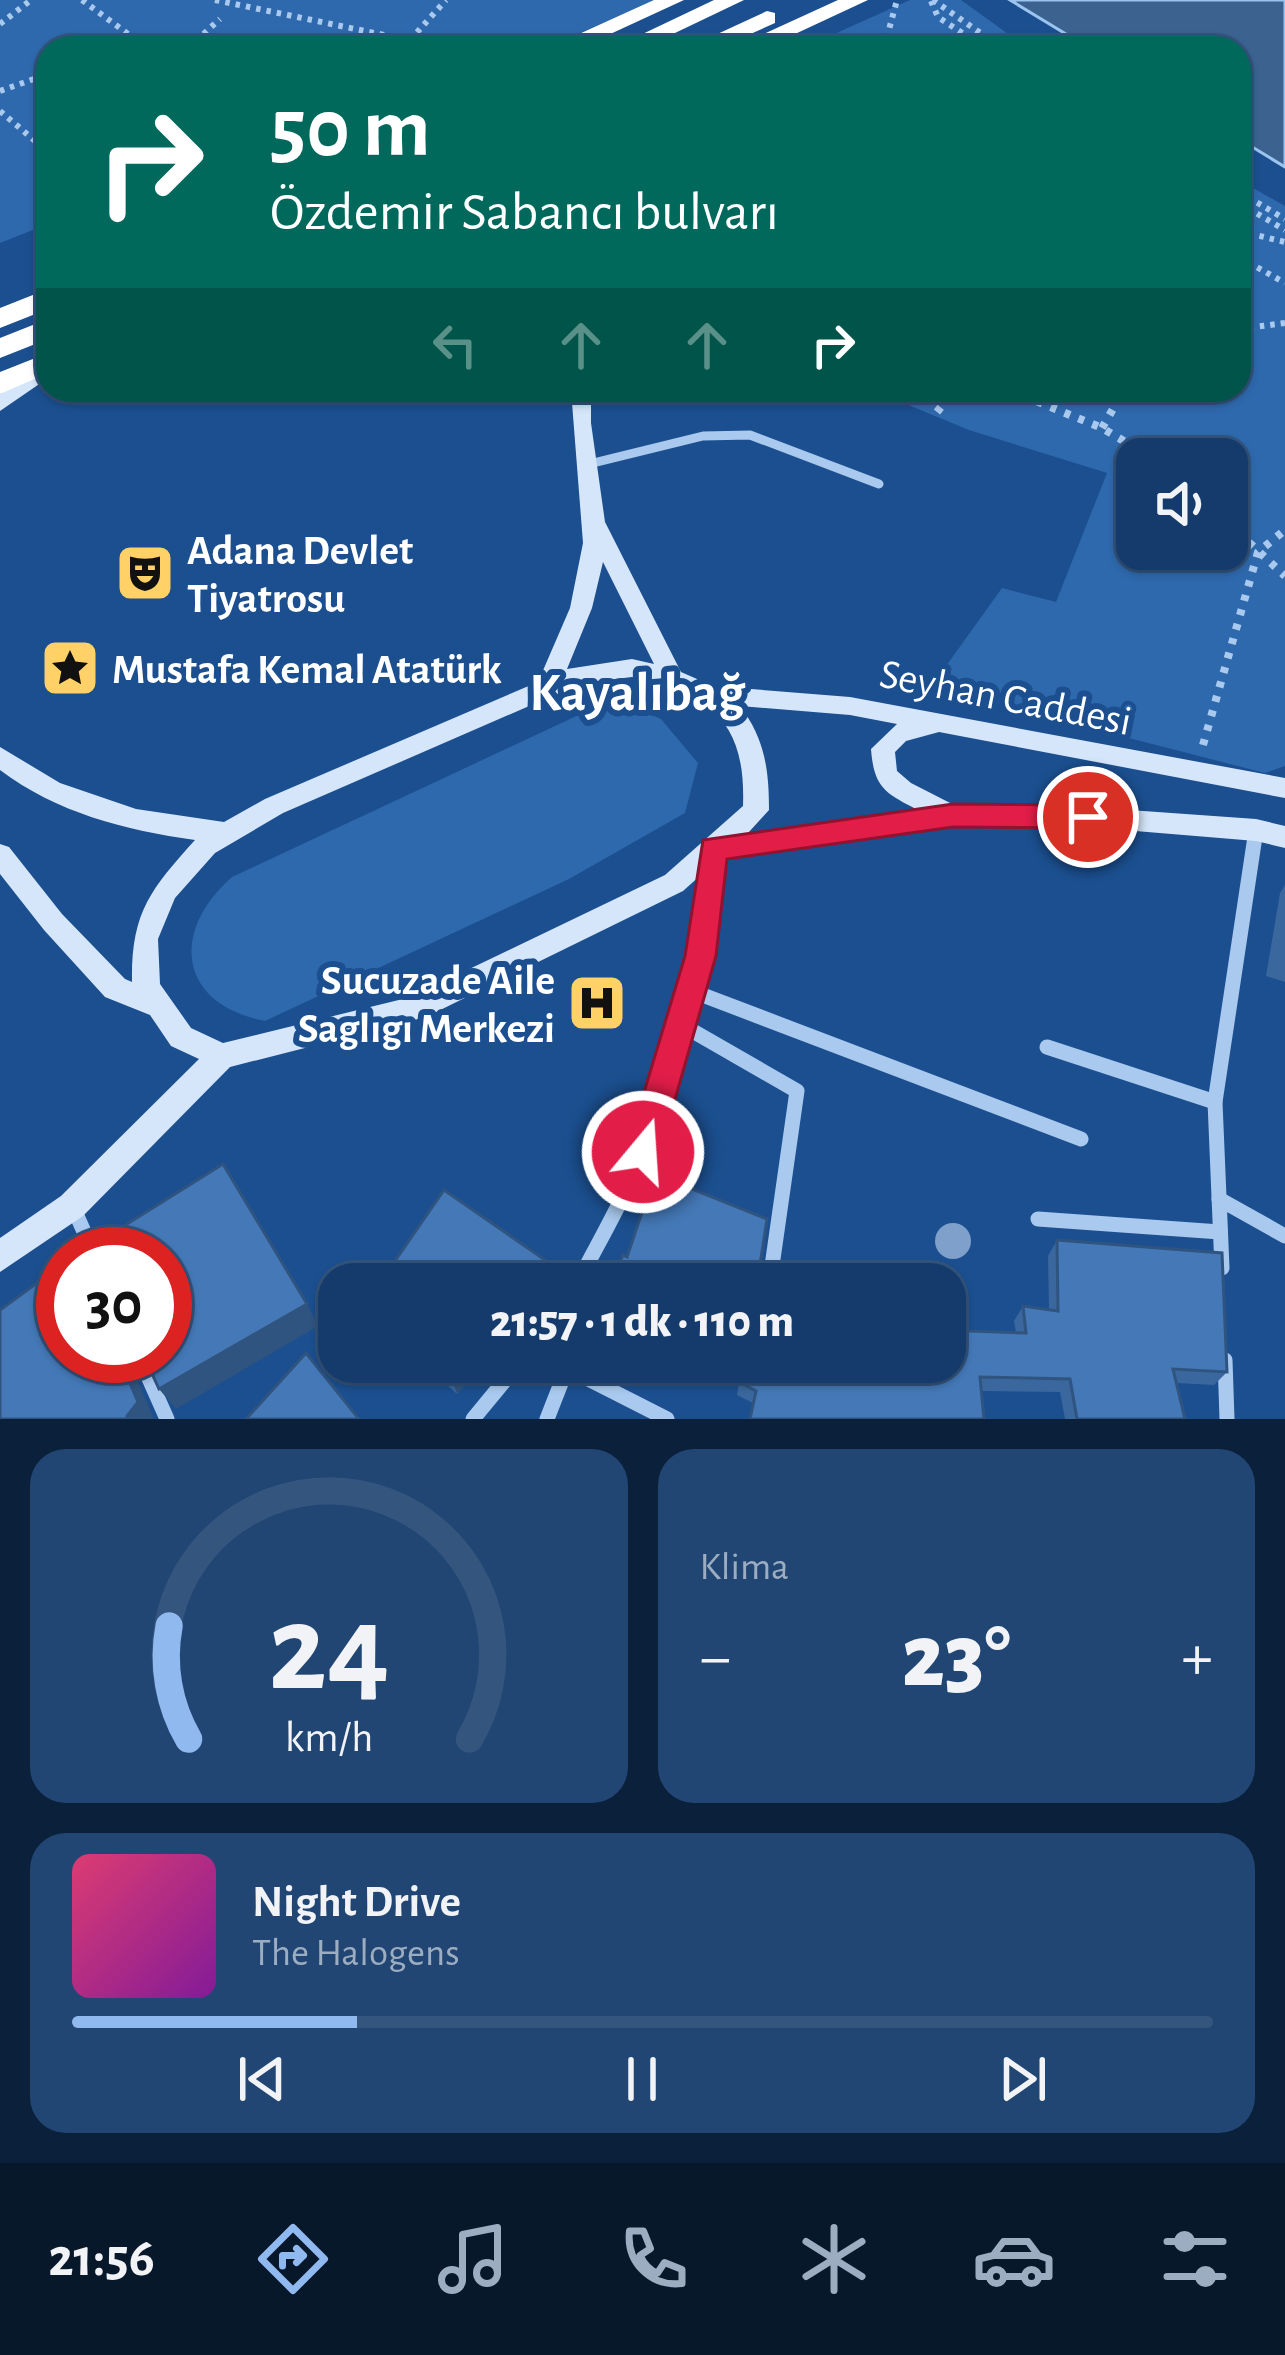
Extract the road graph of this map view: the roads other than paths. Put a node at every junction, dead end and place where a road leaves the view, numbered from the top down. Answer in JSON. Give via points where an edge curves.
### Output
{"nodes":[{"id":1,"x":733,"y":0,"type":"edge"},
{"id":2,"x":806,"y":0,"type":"edge"},
{"id":3,"x":856,"y":0,"type":"edge"},
{"id":4,"x":676,"y":12,"type":"edge"},
{"id":5,"x":599,"y":36,"type":"edge"},
{"id":6,"x":621,"y":36,"type":"edge"},
{"id":7,"x":641,"y":36,"type":"edge"},
{"id":8,"x":726,"y":36,"type":"edge"},
{"id":9,"x":773,"y":36,"type":"edge"},
{"id":10,"x":36,"y":278,"type":"edge"},
{"id":11,"x":0,"y":294,"type":"edge"},
{"id":12,"x":36,"y":303,"type":"edge"},
{"id":13,"x":0,"y":319,"type":"edge"},
{"id":14,"x":36,"y":333,"type":"edge"},
{"id":15,"x":0,"y":349,"type":"edge"},
{"id":16,"x":36,"y":370,"type":"edge"},
{"id":17,"x":36,"y":375,"type":"edge"},
{"id":18,"x":0,"y":384,"type":"edge"},
{"id":19,"x":579,"y":402,"type":"edge"},
{"id":20,"x":0,"y":404,"type":"edge"},
{"id":21,"x":584,"y":465,"type":"junction"},
{"id":22,"x":879,"y":484,"type":"dead end"},
{"id":23,"x":594,"y":522,"type":"junction"},
{"id":24,"x":671,"y":675,"type":"junction"},
{"id":25,"x":546,"y":690,"type":"junction"},
{"id":26,"x":710,"y":694,"type":"junction"},
{"id":27,"x":938,"y":725,"type":"junction"},
{"id":28,"x":0,"y":757,"type":"edge"},
{"id":29,"x":1285,"y":788,"type":"edge"},
{"id":30,"x":953,"y":815,"type":"junction"},
{"id":31,"x":1256,"y":830,"type":"junction"},
{"id":32,"x":227,"y":832,"type":"junction"},
{"id":33,"x":1285,"y":837,"type":"edge"},
{"id":34,"x":713,"y":848,"type":"junction"},
{"id":35,"x":0,"y":855,"type":"edge"},
{"id":36,"x":692,"y":992,"type":"junction"},
{"id":37,"x":159,"y":1006,"type":"junction"},
{"id":38,"x":684,"y":1026,"type":"junction"},
{"id":39,"x":1047,"y":1047,"type":"dead end"},
{"id":40,"x":222,"y":1056,"type":"junction"},
{"id":41,"x":1215,"y":1102,"type":"junction"},
{"id":42,"x":1081,"y":1139,"type":"dead end"},
{"id":43,"x":1220,"y":1199,"type":"junction"},
{"id":44,"x":73,"y":1206,"type":"junction"},
{"id":45,"x":1038,"y":1219,"type":"dead end"},
{"id":46,"x":82,"y":1227,"type":"edge"},
{"id":47,"x":1220,"y":1232,"type":"junction"},
{"id":48,"x":1285,"y":1236,"type":"edge"},
{"id":49,"x":0,"y":1257,"type":"edge"},
{"id":50,"x":588,"y":1263,"type":"edge"},
{"id":51,"x":772,"y":1263,"type":"edge"},
{"id":52,"x":1222,"y":1279,"type":"edge"},
{"id":53,"x":1225,"y":1349,"type":"edge"},
{"id":54,"x":151,"y":1383,"type":"edge"},
{"id":55,"x":503,"y":1383,"type":"edge"},
{"id":56,"x":556,"y":1383,"type":"edge"},
{"id":57,"x":597,"y":1383,"type":"edge"},
{"id":58,"x":167,"y":1419,"type":"edge"},
{"id":59,"x":473,"y":1419,"type":"edge"},
{"id":60,"x":547,"y":1419,"type":"edge"},
{"id":61,"x":668,"y":1419,"type":"edge"},
{"id":62,"x":1227,"y":1419,"type":"edge"}],
"edges":[{"from":1,"to":4,"type":"highway"},
{"from":2,"to":8,"type":"highway"},
{"from":3,"to":9,"type":"highway"},
{"from":4,"to":5,"type":"highway"},
{"from":4,"to":6,"type":"highway"},
{"from":4,"to":7,"type":"highway"},
{"from":10,"to":11,"type":"highway"},
{"from":12,"to":13,"type":"highway"},
{"from":14,"to":15,"type":"highway"},
{"from":16,"to":18,"type":"highway"},
{"from":17,"to":20,"type":"main road"},
{"from":19,"to":21,"type":"main road"},
{"from":21,"to":22,"type":"lane","via":[[703,436],[750,435]]},
{"from":21,"to":23,"type":"main road"},
{"from":23,"to":24,"type":"main road"},
{"from":23,"to":25,"type":"main road","via":[[584,607]]},
{"from":24,"to":25,"type":"main road","via":[[632,668],[580,674]]},
{"from":24,"to":26,"type":"main road"},
{"from":25,"to":32,"type":"main road"},
{"from":26,"to":27,"type":"main road","name":"Seyhan Caddesi","via":[[850,706]]},
{"from":26,"to":34,"type":"main road","via":[[735,714],[760,768],[756,810]]},
{"from":27,"to":29,"type":"main road","name":"Seyhan Caddesi"},
{"from":27,"to":30,"type":"main road","via":[[899,734],[883,749],[885,775]]},
{"from":28,"to":32,"type":"main road","via":[[31,783],[90,807],[153,826]]},
{"from":30,"to":31,"type":"main road"},
{"from":30,"to":34,"type":"main road"},
{"from":31,"to":33,"type":"main road"},
{"from":31,"to":41,"type":"street"},
{"from":32,"to":37,"type":"main road","via":[[165,891],[145,939],[146,987]]},
{"from":34,"to":36,"type":"street"},
{"from":34,"to":40,"type":"main road","via":[[674,883],[416,1008]]},
{"from":35,"to":37,"type":"main road","via":[[115,988]]},
{"from":36,"to":38,"type":"street"},
{"from":36,"to":42,"type":"street"},
{"from":37,"to":40,"type":"main road","via":[[181,1037]]},
{"from":38,"to":50,"type":"street","via":[[643,1152]]},
{"from":38,"to":51,"type":"street","via":[[797,1091]]},
{"from":39,"to":41,"type":"street"},
{"from":40,"to":44,"type":"main road"},
{"from":41,"to":43,"type":"street"},
{"from":43,"to":47,"type":"street"},
{"from":43,"to":48,"type":"street"},
{"from":44,"to":46,"type":"street"},
{"from":44,"to":49,"type":"main road"},
{"from":45,"to":47,"type":"street"},
{"from":47,"to":52,"type":"street"},
{"from":53,"to":62,"type":"street"},
{"from":54,"to":58,"type":"street"},
{"from":55,"to":59,"type":"street"},
{"from":56,"to":60,"type":"street"},
{"from":57,"to":61,"type":"street"}]}
